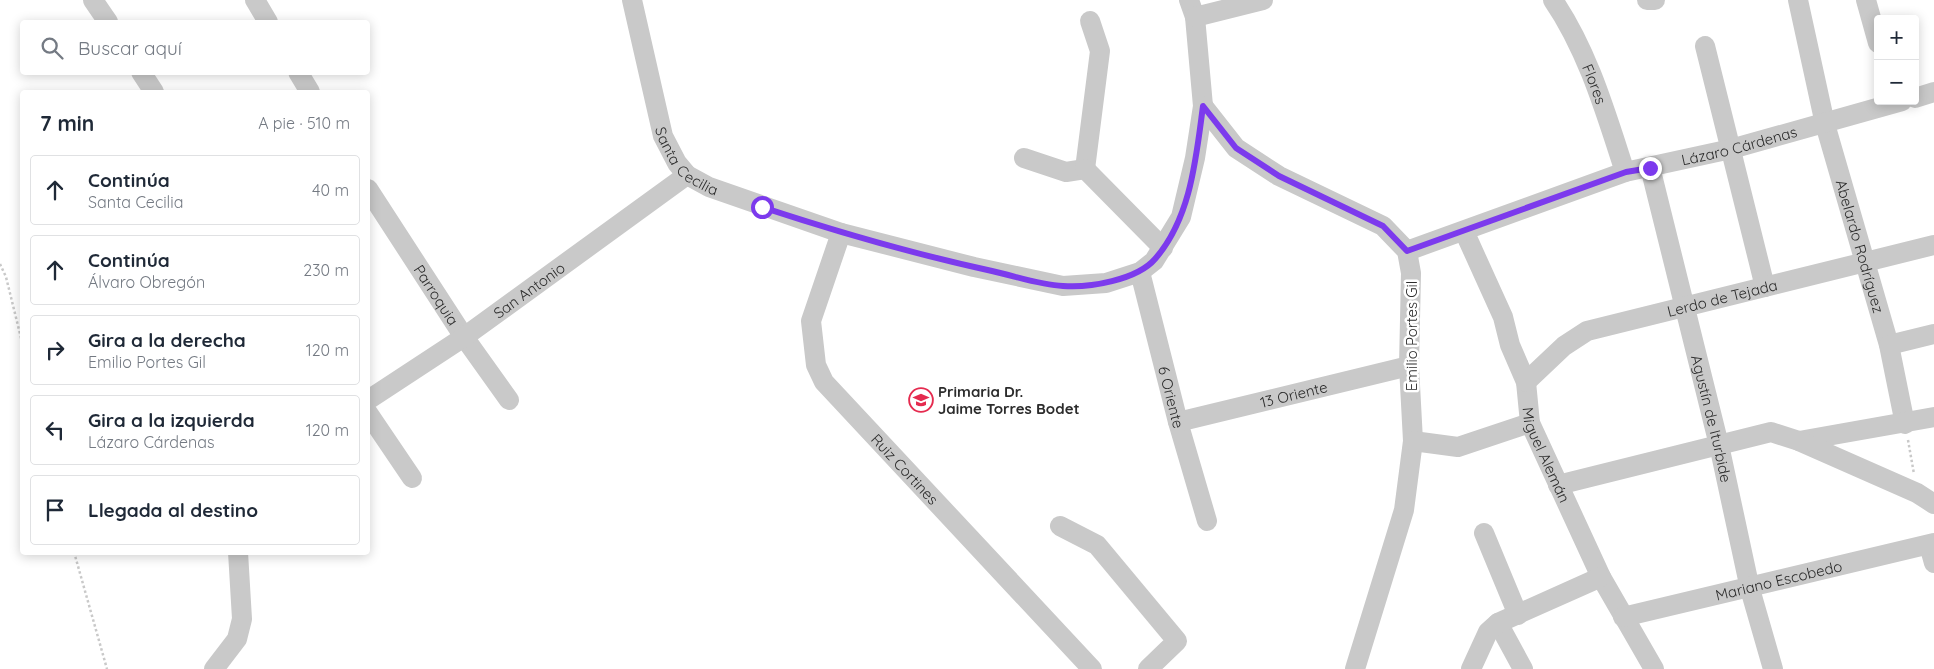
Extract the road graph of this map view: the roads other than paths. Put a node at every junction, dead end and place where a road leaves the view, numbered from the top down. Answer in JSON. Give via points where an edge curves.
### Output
{"nodes":[{"id":1,"x":93,"y":0,"type":"edge"},
{"id":2,"x":255,"y":0,"type":"edge"},
{"id":3,"x":632,"y":0,"type":"edge"},
{"id":4,"x":1263,"y":0,"type":"edge"},
{"id":5,"x":1553,"y":0,"type":"edge"},
{"id":6,"x":1647,"y":0,"type":"edge"},
{"id":7,"x":1655,"y":0,"type":"edge"},
{"id":8,"x":1798,"y":0,"type":"edge"},
{"id":9,"x":1866,"y":0,"type":"edge"},
{"id":10,"x":1192,"y":8,"type":"edge"},
{"id":11,"x":107,"y":20,"type":"edge"},
{"id":12,"x":267,"y":20,"type":"edge"},
{"id":13,"x":1090,"y":21,"type":"dead end"},
{"id":14,"x":1874,"y":29,"type":"edge"},
{"id":15,"x":1705,"y":46,"type":"dead end"},
{"id":16,"x":142,"y":75,"type":"edge"},
{"id":17,"x":300,"y":75,"type":"edge"},
{"id":18,"x":153,"y":90,"type":"edge"},
{"id":19,"x":309,"y":90,"type":"edge"},
{"id":20,"x":1934,"y":92,"type":"edge"},
{"id":21,"x":1919,"y":97,"type":"edge"},
{"id":22,"x":1886,"y":105,"type":"edge"},
{"id":23,"x":1203,"y":106,"type":"junction"},
{"id":24,"x":1825,"y":124,"type":"junction"},
{"id":25,"x":1731,"y":149,"type":"junction"},
{"id":26,"x":1024,"y":158,"type":"dead end"},
{"id":27,"x":1650,"y":168,"type":"junction"},
{"id":28,"x":1085,"y":169,"type":"junction"},
{"id":29,"x":1626,"y":172,"type":"junction"},
{"id":30,"x":687,"y":175,"type":"junction"},
{"id":31,"x":370,"y":192,"type":"edge"},
{"id":32,"x":1464,"y":231,"type":"junction"},
{"id":33,"x":841,"y":233,"type":"junction"},
{"id":34,"x":1934,"y":245,"type":"edge"},
{"id":35,"x":1164,"y":248,"type":"junction"},
{"id":36,"x":1407,"y":251,"type":"junction"},
{"id":37,"x":1863,"y":261,"type":"junction"},
{"id":38,"x":1140,"y":272,"type":"junction"},
{"id":39,"x":1765,"y":287,"type":"junction"},
{"id":40,"x":1684,"y":306,"type":"junction"},
{"id":41,"x":1934,"y":334,"type":"edge"},
{"id":42,"x":464,"y":337,"type":"junction"},
{"id":43,"x":1889,"y":346,"type":"junction"},
{"id":44,"x":1409,"y":366,"type":"junction"},
{"id":45,"x":1526,"y":382,"type":"junction"},
{"id":46,"x":370,"y":399,"type":"edge"},
{"id":47,"x":509,"y":400,"type":"dead end"},
{"id":48,"x":370,"y":416,"type":"edge"},
{"id":49,"x":1934,"y":417,"type":"edge"},
{"id":50,"x":1178,"y":422,"type":"junction"},
{"id":51,"x":1530,"y":423,"type":"junction"},
{"id":52,"x":1905,"y":424,"type":"junction"},
{"id":53,"x":1413,"y":441,"type":"junction"},
{"id":54,"x":1799,"y":441,"type":"junction"},
{"id":55,"x":1719,"y":445,"type":"junction"},
{"id":56,"x":412,"y":478,"type":"dead end"},
{"id":57,"x":1558,"y":485,"type":"junction"},
{"id":58,"x":1934,"y":504,"type":"edge"},
{"id":59,"x":1207,"y":521,"type":"dead end"},
{"id":60,"x":1060,"y":526,"type":"dead end"},
{"id":61,"x":1484,"y":533,"type":"dead end"},
{"id":62,"x":1932,"y":550,"type":"edge"},
{"id":63,"x":238,"y":555,"type":"edge"},
{"id":64,"x":1601,"y":577,"type":"junction"},
{"id":65,"x":1750,"y":588,"type":"junction"},
{"id":66,"x":1518,"y":615,"type":"junction"},
{"id":67,"x":1624,"y":617,"type":"junction"},
{"id":68,"x":1498,"y":623,"type":"junction"},
{"id":69,"x":214,"y":669,"type":"edge"},
{"id":70,"x":1092,"y":669,"type":"edge"},
{"id":71,"x":1148,"y":669,"type":"edge"},
{"id":72,"x":1355,"y":669,"type":"edge"},
{"id":73,"x":1470,"y":669,"type":"edge"},
{"id":74,"x":1523,"y":669,"type":"edge"},
{"id":75,"x":1654,"y":669,"type":"edge"},
{"id":76,"x":1773,"y":669,"type":"edge"}],
"edges":[{"from":1,"to":11,"type":"street"},
{"from":2,"to":12,"type":"street"},
{"from":3,"to":30,"type":"street","name":"Santa Cecilia","via":[[663,136],[676,163]]},
{"from":4,"to":10,"type":"street"},
{"from":5,"to":29,"type":"street","name":"Flores","via":[[1562,12],[1597,88]]},
{"from":6,"to":7,"type":"street"},
{"from":8,"to":24,"type":"street","name":"Abelardo Rodríguez"},
{"from":9,"to":14,"type":"street"},
{"from":10,"to":23,"type":"street"},
{"from":13,"to":28,"type":"street","via":[[1100,51]]},
{"from":15,"to":25,"type":"street"},
{"from":16,"to":18,"type":"street"},
{"from":17,"to":19,"type":"street"},
{"from":20,"to":21,"type":"street"},
{"from":22,"to":24,"type":"street","name":"Lázaro Cárdenas"},
{"from":23,"to":35,"type":"street","via":[[1181,217]]},
{"from":23,"to":36,"type":"street","via":[[1236,148],[1279,176],[1383,226]]},
{"from":24,"to":25,"type":"street","name":"Lázaro Cárdenas"},
{"from":24,"to":37,"type":"street","name":"Abelardo Rodríguez"},
{"from":25,"to":27,"type":"street","name":"Lázaro Cárdenas"},
{"from":25,"to":39,"type":"street"},
{"from":26,"to":28,"type":"street","via":[[1066,172]]},
{"from":27,"to":29,"type":"street","name":"Lázaro Cárdenas"},
{"from":27,"to":40,"type":"street","name":"Agustín de Iturbide"},
{"from":28,"to":35,"type":"street"},
{"from":29,"to":32,"type":"street","name":"Lázaro Cárdenas"},
{"from":30,"to":33,"type":"street","name":"Santa Cecilia","via":[[726,194]]},
{"from":30,"to":42,"type":"street","name":"San Antonio"},
{"from":31,"to":42,"type":"street","name":"Parroquia"},
{"from":32,"to":36,"type":"street","name":"Lázaro Cárdenas"},
{"from":32,"to":45,"type":"street","name":"Miguel Alemán","via":[[1503,317],[1510,345]]},
{"from":33,"to":38,"type":"street","name":"Santa Cecilia","via":[[1063,286],[1106,283]]},
{"from":33,"to":70,"type":"street","name":"Ruiz Cortines","via":[[811,321],[816,365],[824,382]]},
{"from":34,"to":37,"type":"street","name":"Lerdo de Tejada"},
{"from":35,"to":38,"type":"street"},
{"from":36,"to":44,"type":"street","name":"Emilio Portes Gil","via":[[1411,273]]},
{"from":37,"to":39,"type":"street","name":"Lerdo de Tejada"},
{"from":37,"to":43,"type":"street","name":"Abelardo Rodríguez"},
{"from":38,"to":50,"type":"street","name":"6 Oriente"},
{"from":39,"to":40,"type":"street","name":"Lerdo de Tejada"},
{"from":40,"to":45,"type":"street","name":"Lerdo de Tejada","via":[[1587,331],[1564,346]]},
{"from":40,"to":55,"type":"street","name":"Agustín de Iturbide"},
{"from":41,"to":43,"type":"street"},
{"from":42,"to":46,"type":"street","name":"San Antonio"},
{"from":42,"to":47,"type":"street","name":"Parroquia"},
{"from":43,"to":52,"type":"street","name":"Abelardo Rodríguez"},
{"from":44,"to":50,"type":"street","name":"13 Oriente"},
{"from":44,"to":53,"type":"street","name":"Emilio Portes Gil"},
{"from":45,"to":51,"type":"street","name":"Miguel Alemán"},
{"from":48,"to":56,"type":"street"},
{"from":49,"to":52,"type":"street"},
{"from":50,"to":59,"type":"street","name":"6 Oriente"},
{"from":51,"to":53,"type":"street","via":[[1458,447]]},
{"from":51,"to":57,"type":"street","name":"Miguel Alemán"},
{"from":52,"to":54,"type":"street"},
{"from":53,"to":72,"type":"street","name":"Emilio Portes Gil","via":[[1404,510]]},
{"from":54,"to":55,"type":"street","via":[[1771,432]]},
{"from":54,"to":58,"type":"street","via":[[1917,493]]},
{"from":55,"to":57,"type":"street"},
{"from":55,"to":65,"type":"street","name":"Agustín de Iturbide"},
{"from":57,"to":64,"type":"street","name":"Miguel Alemán"},
{"from":60,"to":71,"type":"street","via":[[1104,541],[1177,641]]},
{"from":61,"to":66,"type":"street"},
{"from":62,"to":65,"type":"street","name":"Mariano Escobedo"},
{"from":63,"to":69,"type":"street","via":[[242,619],[237,638]]},
{"from":64,"to":66,"type":"street"},
{"from":64,"to":67,"type":"street","name":"Miguel Alemán"},
{"from":65,"to":67,"type":"street","name":"Mariano Escobedo"},
{"from":65,"to":76,"type":"street","name":"Agustín de Iturbide"},
{"from":66,"to":68,"type":"street"},
{"from":67,"to":75,"type":"street","name":"Miguel Alemán"},
{"from":68,"to":73,"type":"street","via":[[1488,632]]},
{"from":68,"to":74,"type":"street"}]}
